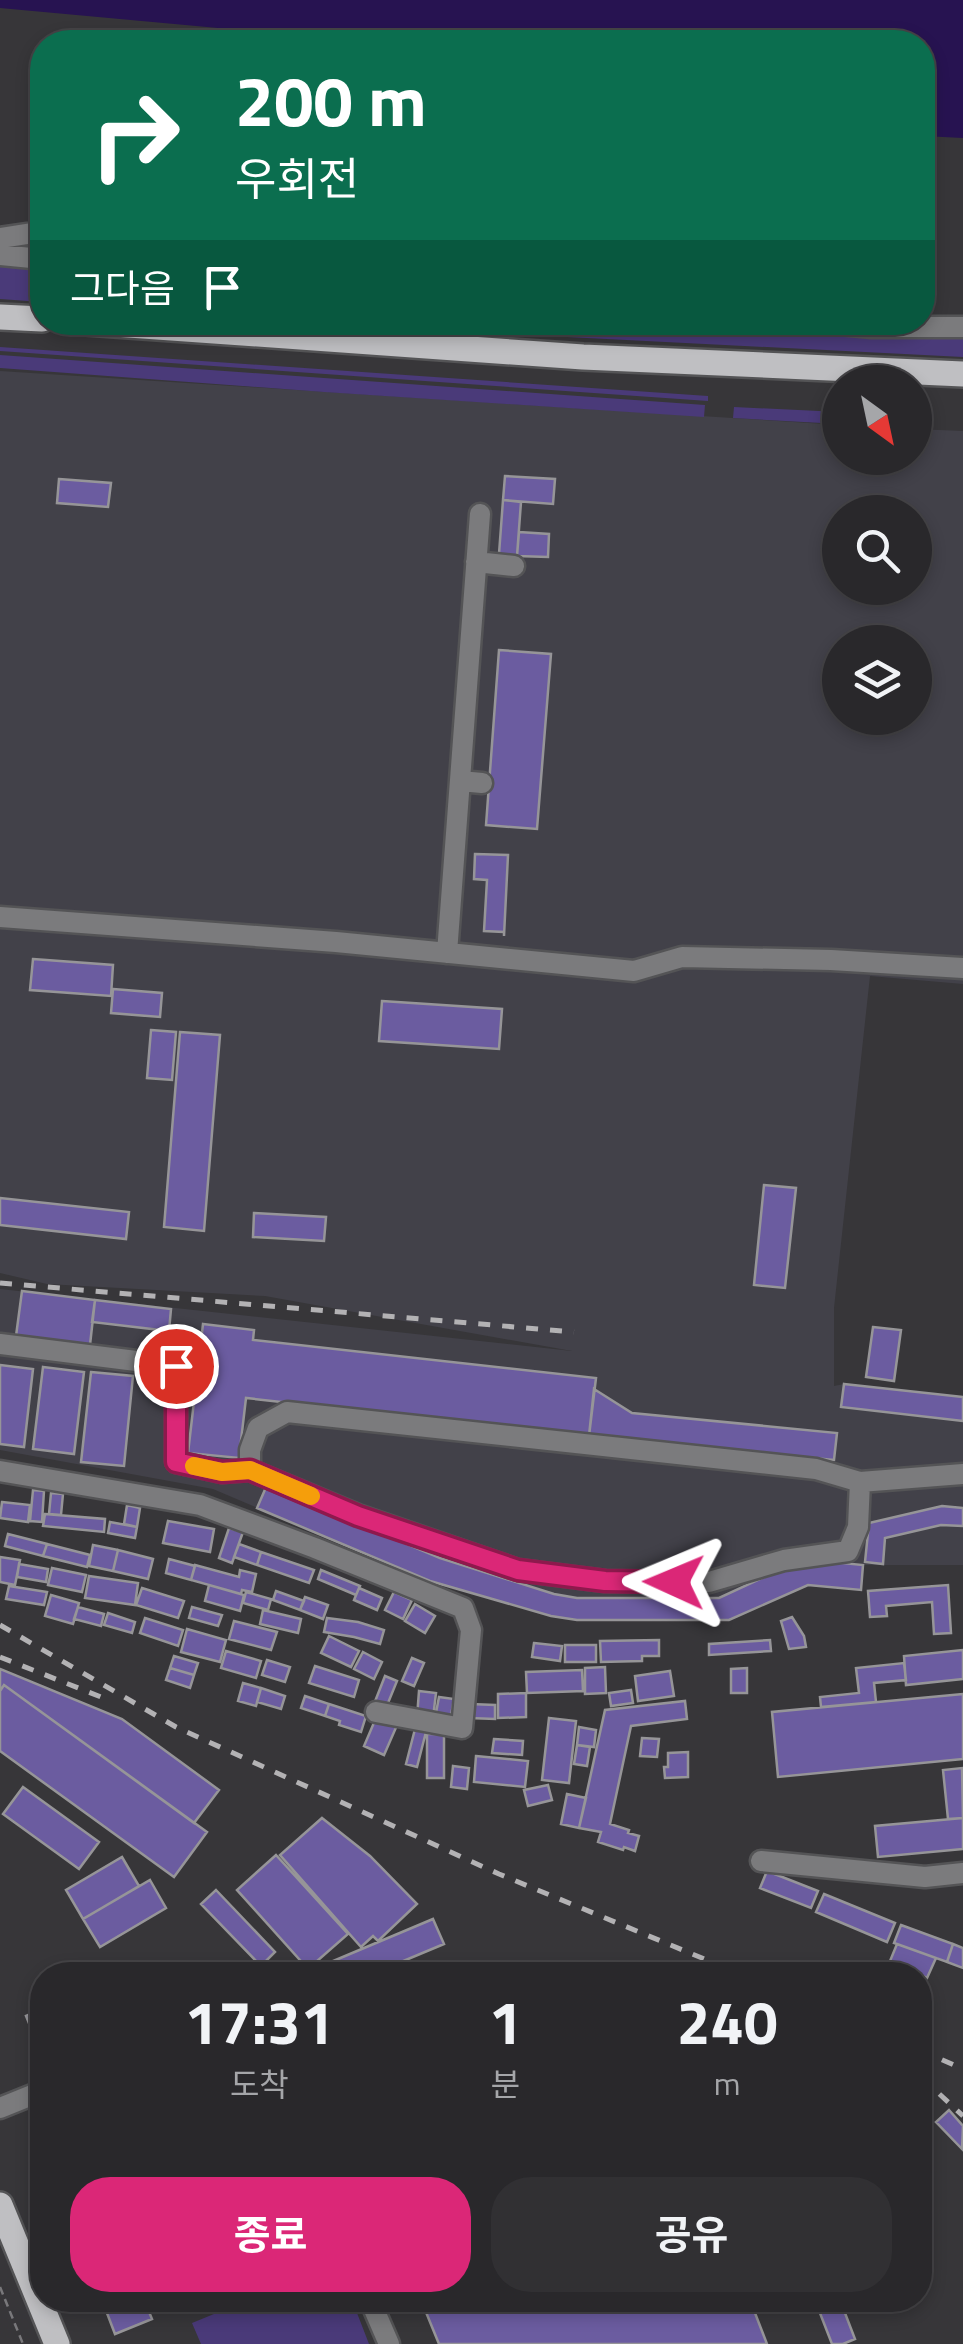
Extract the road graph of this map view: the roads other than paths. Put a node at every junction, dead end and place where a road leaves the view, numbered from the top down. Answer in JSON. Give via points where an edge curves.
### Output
{"nodes":[{"id":1,"x":30,"y":233,"type":"edge"},
{"id":2,"x":0,"y":238,"type":"edge"},
{"id":3,"x":0,"y":255,"type":"edge"},
{"id":4,"x":30,"y":258,"type":"edge"},
{"id":5,"x":0,"y":316,"type":"edge"},
{"id":6,"x":963,"y":317,"type":"edge"},
{"id":7,"x":30,"y":319,"type":"edge"},
{"id":8,"x":935,"y":328,"type":"edge"},
{"id":9,"x":939,"y":328,"type":"junction"},
{"id":10,"x":963,"y":328,"type":"edge"},
{"id":11,"x":271,"y":335,"type":"edge"},
{"id":12,"x":963,"y":374,"type":"edge"},
{"id":13,"x":480,"y":514,"type":"dead end"},
{"id":14,"x":476,"y":562,"type":"junction"},
{"id":15,"x":514,"y":566,"type":"dead end"},
{"id":16,"x":0,"y":917,"type":"edge"},
{"id":17,"x":448,"y":953,"type":"junction"},
{"id":18,"x":963,"y":968,"type":"edge"},
{"id":19,"x":0,"y":1344,"type":"edge"},
{"id":20,"x":250,"y":1470,"type":"junction"},
{"id":21,"x":0,"y":1471,"type":"edge"},
{"id":22,"x":963,"y":1474,"type":"edge"},
{"id":23,"x":860,"y":1482,"type":"junction"},
{"id":24,"x":376,"y":1712,"type":"dead end"},
{"id":25,"x":761,"y":1861,"type":"dead end"},
{"id":26,"x":963,"y":1873,"type":"edge"},
{"id":27,"x":30,"y":2096,"type":"edge"},
{"id":28,"x":0,"y":2108,"type":"edge"},
{"id":29,"x":0,"y":2206,"type":"edge"},
{"id":30,"x":30,"y":2279,"type":"edge"},
{"id":31,"x":44,"y":2312,"type":"edge"},
{"id":32,"x":375,"y":2312,"type":"edge"},
{"id":33,"x":57,"y":2344,"type":"edge"},
{"id":34,"x":388,"y":2344,"type":"edge"}],
"edges":[{"from":1,"to":2,"type":"street"},
{"from":3,"to":4,"type":"street"},
{"from":5,"to":7,"type":"main road"},
{"from":6,"to":9,"type":"street"},
{"from":8,"to":9,"type":"street"},
{"from":9,"to":10,"type":"street"},
{"from":11,"to":12,"type":"main road"},
{"from":13,"to":14,"type":"street"},
{"from":14,"to":15,"type":"street"},
{"from":14,"to":17,"type":"street","via":[[471,782]]},
{"from":16,"to":17,"type":"street"},
{"from":17,"to":18,"type":"street","via":[[634,971],[682,957]]},
{"from":19,"to":20,"type":"street","via":[[176,1366],[176,1462]]},
{"from":20,"to":23,"type":"street","via":[[258,1428],[287,1412],[816,1469]]},
{"from":20,"to":23,"type":"street","via":[[358,1516],[518,1570],[605,1581],[709,1582],[784,1560],[848,1551],[858,1528]]},
{"from":21,"to":24,"type":"street","via":[[200,1505],[463,1608],[472,1630],[462,1728]]},
{"from":22,"to":23,"type":"street"},
{"from":25,"to":26,"type":"street","via":[[925,1877]]},
{"from":27,"to":28,"type":"street"},
{"from":29,"to":30,"type":"main road"},
{"from":31,"to":33,"type":"main road"},
{"from":32,"to":34,"type":"street"}]}
